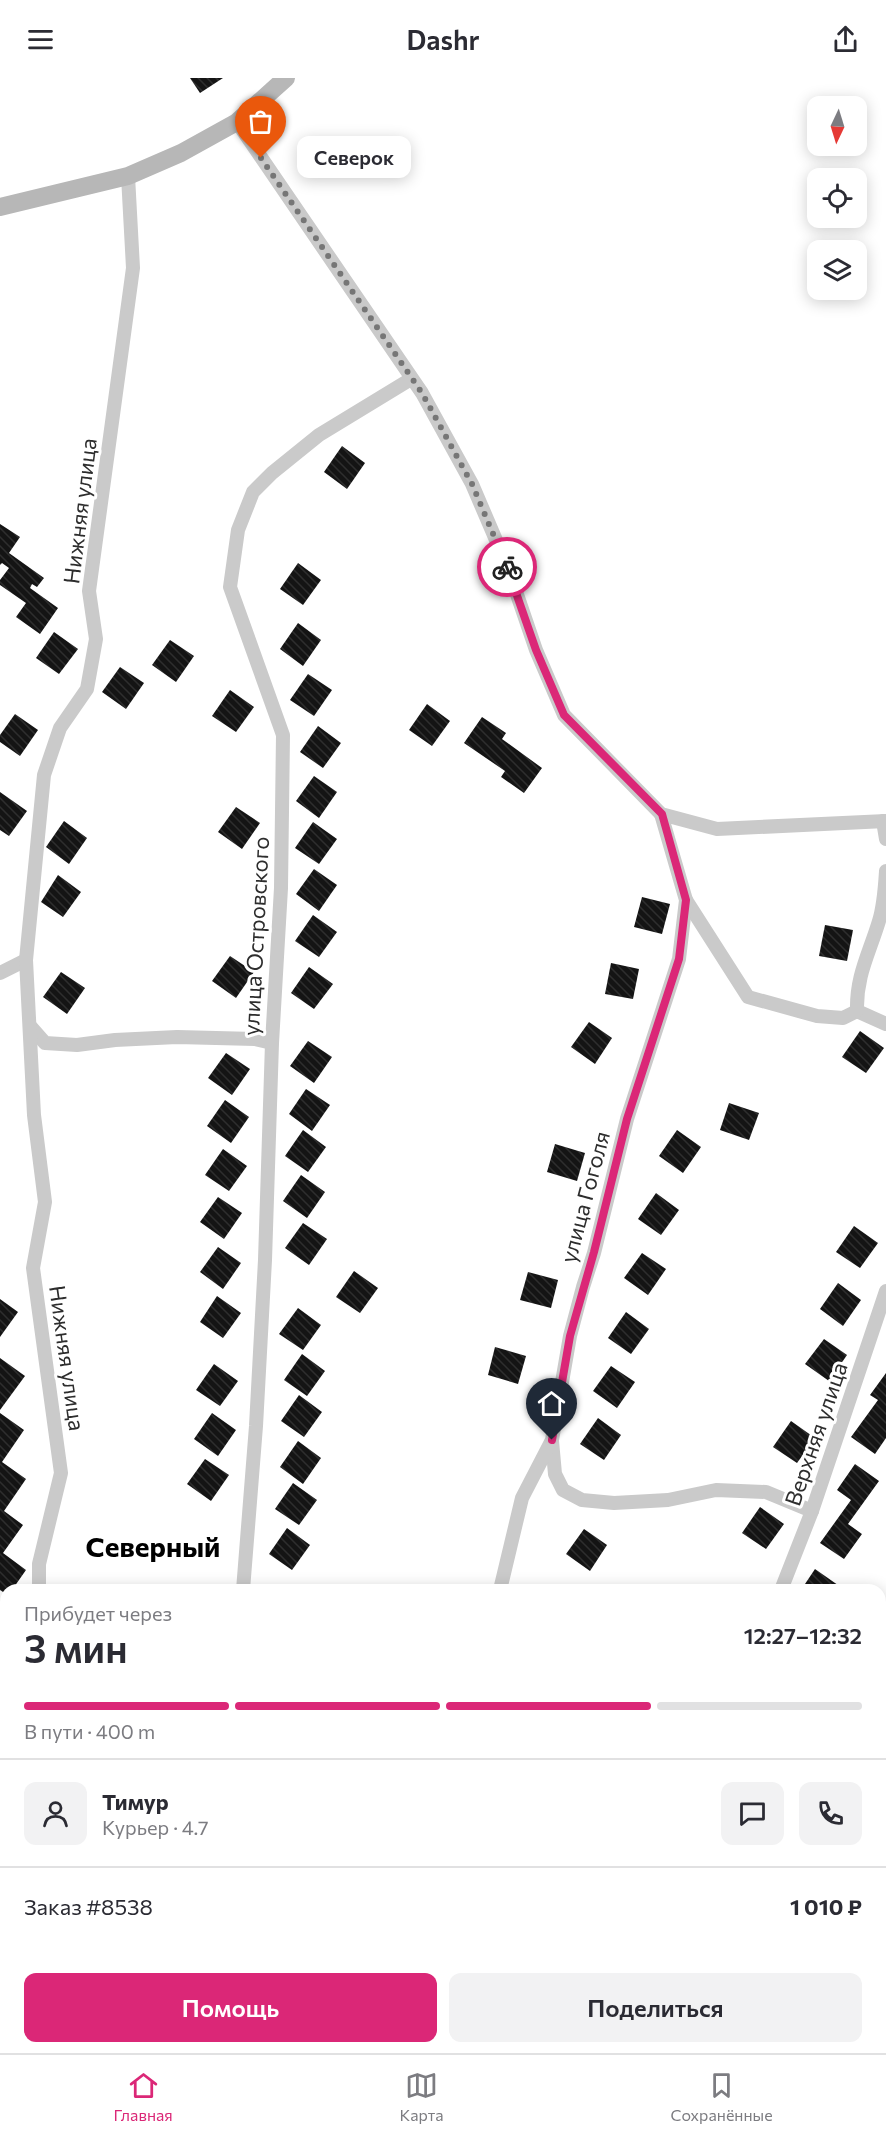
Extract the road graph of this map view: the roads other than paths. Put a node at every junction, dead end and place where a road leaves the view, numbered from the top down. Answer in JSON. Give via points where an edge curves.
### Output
{"nodes":[{"id":1,"x":286,"y":78,"type":"edge"},
{"id":2,"x":237,"y":122,"type":"junction"},
{"id":3,"x":128,"y":176,"type":"junction"},
{"id":4,"x":0,"y":207,"type":"edge"},
{"id":5,"x":411,"y":379,"type":"junction"},
{"id":6,"x":662,"y":814,"type":"junction"},
{"id":7,"x":885,"y":821,"type":"edge"},
{"id":8,"x":886,"y":839,"type":"edge"},
{"id":9,"x":886,"y":871,"type":"edge"},
{"id":10,"x":686,"y":900,"type":"junction"},
{"id":11,"x":26,"y":960,"type":"junction"},
{"id":12,"x":0,"y":973,"type":"edge"},
{"id":13,"x":857,"y":1011,"type":"junction"},
{"id":14,"x":886,"y":1024,"type":"edge"},
{"id":15,"x":30,"y":1026,"type":"junction"},
{"id":16,"x":272,"y":1043,"type":"junction"},
{"id":17,"x":886,"y":1291,"type":"edge"},
{"id":18,"x":552,"y":1440,"type":"junction"},
{"id":19,"x":812,"y":1511,"type":"junction"},
{"id":20,"x":39,"y":1584,"type":"edge"},
{"id":21,"x":243,"y":1584,"type":"edge"},
{"id":22,"x":501,"y":1584,"type":"edge"},
{"id":23,"x":784,"y":1584,"type":"edge"}],
"edges":[{"from":1,"to":2,"type":"street"},
{"from":2,"to":3,"type":"street"},
{"from":2,"to":5,"type":"street"},
{"from":3,"to":4,"type":"street"},
{"from":3,"to":11,"type":"street","name":"Нижняя улица","via":[[133,268],[89,591],[96,639],[87,689],[60,728],[44,775]]},
{"from":5,"to":6,"type":"street","via":[[472,484],[564,715]]},
{"from":5,"to":16,"type":"street","name":"улица Островского","via":[[319,435],[272,473],[254,492],[238,530],[230,587],[283,735],[281,888]]},
{"from":6,"to":7,"type":"street","via":[[717,829]]},
{"from":6,"to":10,"type":"street","name":"улица Гоголя"},
{"from":7,"to":8,"type":"street"},
{"from":9,"to":13,"type":"street","via":[[880,919],[857,991]]},
{"from":10,"to":13,"type":"street","via":[[748,997],[817,1016],[843,1018]]},
{"from":10,"to":18,"type":"street","name":"улица Гоголя","via":[[679,959],[627,1119],[570,1336]]},
{"from":11,"to":12,"type":"street"},
{"from":11,"to":15,"type":"street","name":"Нижняя улица"},
{"from":13,"to":14,"type":"street"},
{"from":15,"to":16,"type":"street","via":[[45,1043],[77,1045],[177,1037]]},
{"from":15,"to":20,"type":"street","name":"Нижняя улица","via":[[34,1115],[45,1202],[33,1268],[61,1473],[39,1564]]},
{"from":16,"to":21,"type":"street","name":"улица Островского","via":[[266,1260]]},
{"from":17,"to":19,"type":"street","name":"Верхняя улица"},
{"from":18,"to":19,"type":"street","via":[[555,1474],[563,1490],[582,1500],[614,1503],[668,1500],[716,1490],[746,1491],[766,1492]]},
{"from":18,"to":22,"type":"street","name":"улица Гоголя","via":[[522,1498]]},
{"from":19,"to":23,"type":"street","name":"Верхняя улица"}]}
